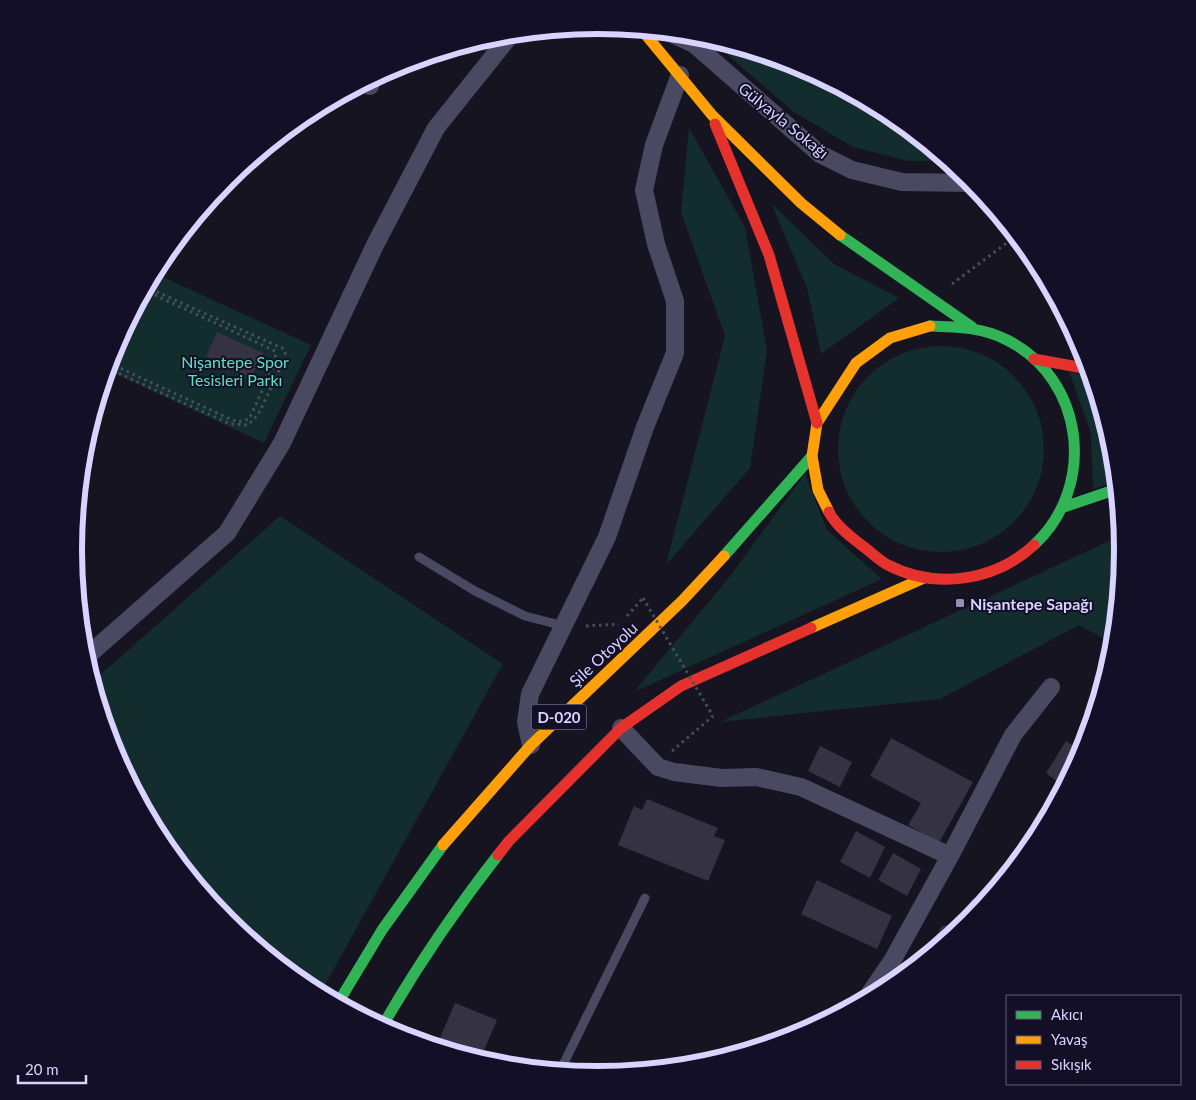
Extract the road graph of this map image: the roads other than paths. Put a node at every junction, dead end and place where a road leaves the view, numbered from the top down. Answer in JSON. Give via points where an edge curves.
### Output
{"nodes":[{"id":1,"x":648,"y":36,"type":"edge"},
{"id":2,"x":505,"y":43,"type":"edge"},
{"id":3,"x":691,"y":43,"type":"edge"},
{"id":4,"x":680,"y":75,"type":"junction"},
{"id":5,"x":712,"y":115,"type":"junction"},
{"id":6,"x":961,"y":183,"type":"edge"},
{"id":7,"x":972,"y":327,"type":"junction"},
{"id":8,"x":1034,"y":359,"type":"junction"},
{"id":9,"x":1081,"y":368,"type":"edge"},
{"id":10,"x":817,"y":423,"type":"junction"},
{"id":11,"x":812,"y":456,"type":"junction"},
{"id":12,"x":1111,"y":491,"type":"edge"},
{"id":13,"x":1064,"y":507,"type":"junction"},
{"id":14,"x":419,"y":557,"type":"dead end"},
{"id":15,"x":924,"y":578,"type":"junction"},
{"id":16,"x":564,"y":626,"type":"junction"},
{"id":17,"x":92,"y":652,"type":"edge"},
{"id":18,"x":1051,"y":687,"type":"dead end"},
{"id":19,"x":621,"y":728,"type":"junction"},
{"id":20,"x":531,"y":744,"type":"junction"},
{"id":21,"x":950,"y":856,"type":"junction"},
{"id":22,"x":645,"y":898,"type":"dead end"},
{"id":23,"x":876,"y":985,"type":"edge"},
{"id":24,"x":341,"y":998,"type":"edge"},
{"id":25,"x":386,"y":1021,"type":"edge"},
{"id":26,"x":563,"y":1065,"type":"edge"}],
"edges":[{"from":1,"to":4,"type":"main road"},
{"from":2,"to":17,"type":"street","via":[[436,128],[375,245],[282,443],[227,533]]},
{"from":3,"to":6,"type":"street","name":"Gülyayla Sokağı","via":[[820,154],[852,170],[902,182]]},
{"from":4,"to":5,"type":"main road"},
{"from":4,"to":16,"type":"street","via":[[654,145],[644,190],[656,244],[675,301],[675,353],[607,537]]},
{"from":5,"to":7,"type":"main road","via":[[801,203],[856,248]]},
{"from":5,"to":10,"type":"main road","via":[[769,255]]},
{"from":7,"to":8,"type":"main road","via":[[1008,340]]},
{"from":7,"to":10,"type":"main road","via":[[930,326],[890,338],[856,363]]},
{"from":8,"to":9,"type":"main road"},
{"from":8,"to":13,"type":"main road","via":[[1062,394],[1074,431],[1075,470]]},
{"from":10,"to":11,"type":"main road"},
{"from":11,"to":15,"type":"main road","via":[[818,490],[831,516],[857,542],[888,565]]},
{"from":11,"to":20,"type":"main road","name":"Şile Otoyolu","number":"D-020","via":[[758,520],[682,601]]},
{"from":12,"to":13,"type":"main road"},
{"from":13,"to":15,"type":"main road","via":[[1045,535],[1020,558],[998,569],[958,579]]},
{"from":14,"to":16,"type":"lane","via":[[525,616]]},
{"from":15,"to":19,"type":"main road","via":[[680,686]]},
{"from":16,"to":20,"type":"street","via":[[530,694],[526,722]]},
{"from":18,"to":21,"type":"street","via":[[1013,735]]},
{"from":19,"to":21,"type":"street","via":[[658,767],[722,778],[756,777],[801,787]]},
{"from":19,"to":25,"type":"main road","via":[[509,841],[458,906]]},
{"from":20,"to":24,"type":"main road","name":"Şile Otoyolu","number":"D-020","via":[[452,832],[382,930]]},
{"from":21,"to":23,"type":"street"},
{"from":22,"to":26,"type":"lane"}]}
